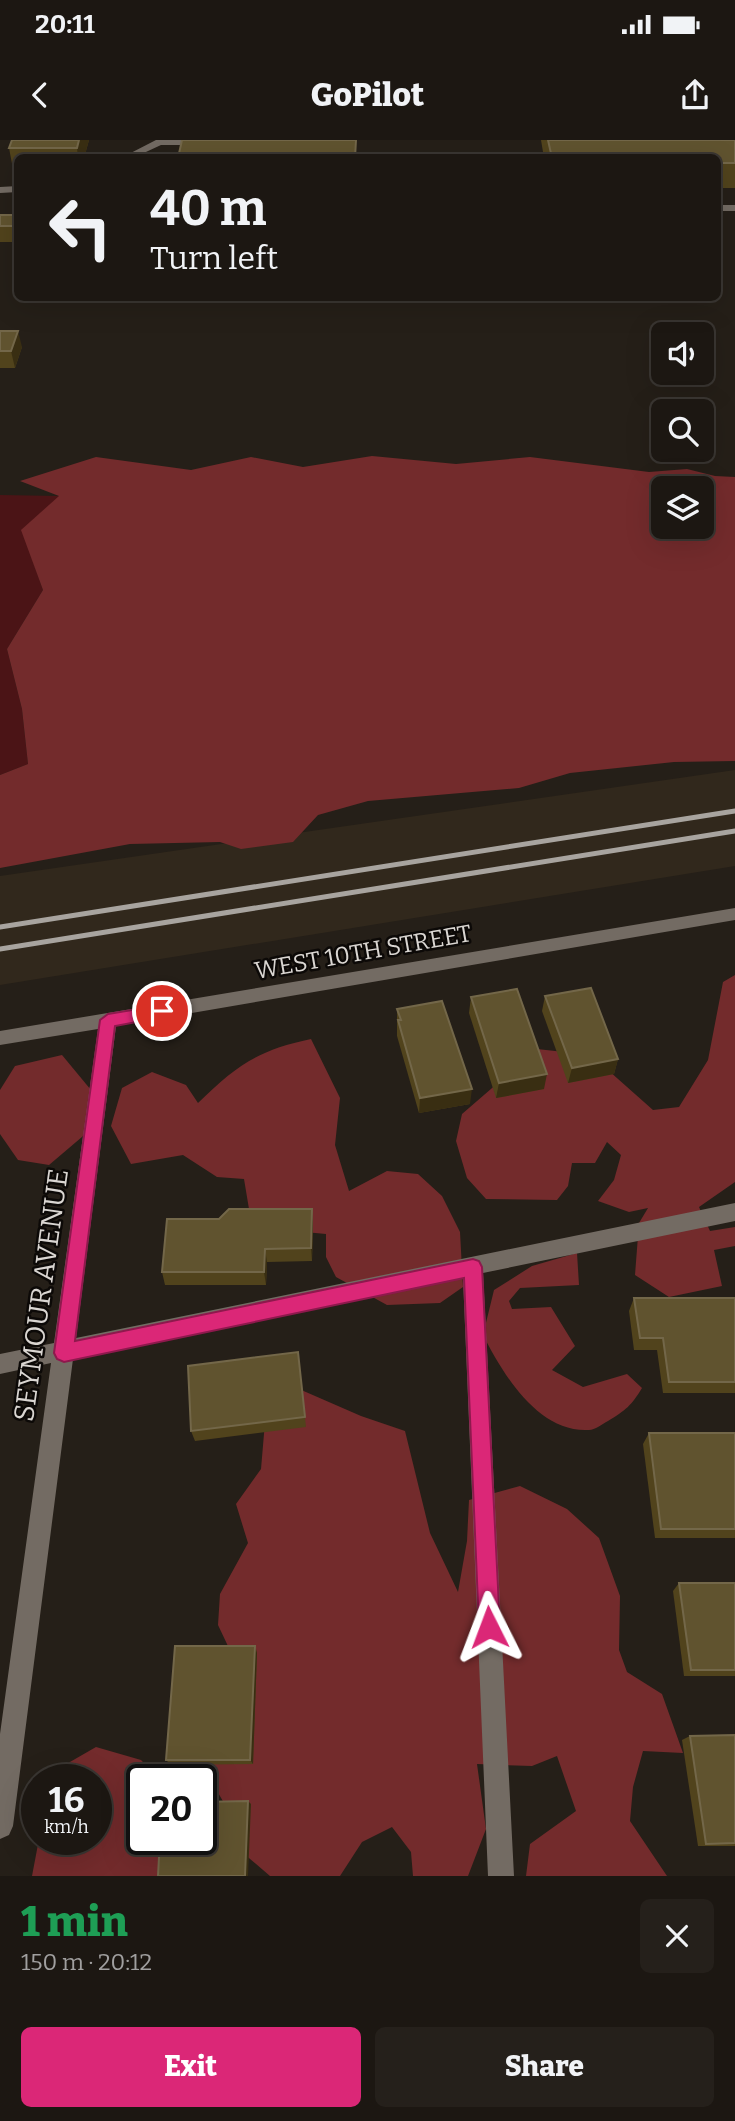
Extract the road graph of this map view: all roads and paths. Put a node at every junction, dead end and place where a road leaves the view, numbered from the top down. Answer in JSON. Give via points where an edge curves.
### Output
{"nodes":[{"id":1,"x":162,"y":141,"type":"edge"},
{"id":2,"x":213,"y":142,"type":"edge"},
{"id":3,"x":134,"y":154,"type":"edge"},
{"id":4,"x":735,"y":914,"type":"edge"},
{"id":5,"x":108,"y":1020,"type":"junction"},
{"id":6,"x":0,"y":1038,"type":"edge"},
{"id":7,"x":735,"y":1212,"type":"edge"},
{"id":8,"x":473,"y":1267,"type":"junction"},
{"id":9,"x":64,"y":1353,"type":"junction"},
{"id":10,"x":0,"y":1364,"type":"edge"},
{"id":11,"x":3,"y":1791,"type":"edge"},
{"id":12,"x":0,"y":1826,"type":"edge"},
{"id":13,"x":501,"y":1876,"type":"edge"}],
"edges":[{"from":1,"to":2,"type":"street"},
{"from":1,"to":3,"type":"street"},
{"from":4,"to":5,"type":"street","name":"WEST 10TH STREET"},
{"from":5,"to":6,"type":"street","name":"WEST 10TH STREET"},
{"from":5,"to":9,"type":"street","name":"SEYMOUR AVENUE"},
{"from":7,"to":8,"type":"street"},
{"from":8,"to":9,"type":"street"},
{"from":8,"to":13,"type":"street"},
{"from":9,"to":10,"type":"street"},
{"from":9,"to":11,"type":"street","name":"SEYMOUR AVENUE"},
{"from":11,"to":12,"type":"street","name":"SEYMOUR AVENUE"}]}
